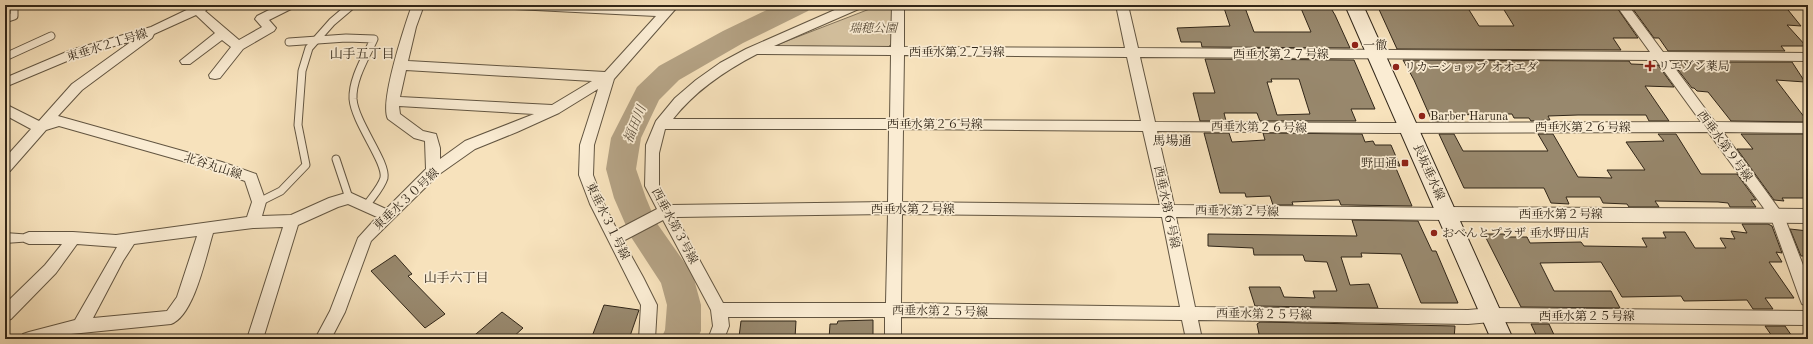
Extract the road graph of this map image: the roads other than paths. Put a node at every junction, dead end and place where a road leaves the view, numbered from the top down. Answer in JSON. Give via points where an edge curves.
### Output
{"nodes":[{"id":1,"x":14,"y":5,"type":"edge"},
{"id":2,"x":289,"y":5,"type":"edge"},
{"id":3,"x":352,"y":5,"type":"edge"},
{"id":4,"x":418,"y":5,"type":"edge"},
{"id":5,"x":515,"y":5,"type":"edge"},
{"id":6,"x":857,"y":5,"type":"edge"},
{"id":7,"x":898,"y":5,"type":"edge"},
{"id":8,"x":1122,"y":5,"type":"edge"},
{"id":9,"x":1354,"y":5,"type":"edge"},
{"id":10,"x":1622,"y":5,"type":"edge"},
{"id":11,"x":202,"y":7,"type":"edge"},
{"id":12,"x":669,"y":9,"type":"edge"},
{"id":13,"x":5,"y":19,"type":"edge"},
{"id":14,"x":155,"y":30,"type":"junction"},
{"id":15,"x":223,"y":33,"type":"junction"},
{"id":16,"x":51,"y":36,"type":"dead end"},
{"id":17,"x":316,"y":40,"type":"junction"},
{"id":18,"x":289,"y":42,"type":"dead end"},
{"id":19,"x":239,"y":46,"type":"junction"},
{"id":20,"x":755,"y":50,"type":"junction"},
{"id":21,"x":898,"y":52,"type":"junction"},
{"id":22,"x":1133,"y":53,"type":"junction"},
{"id":23,"x":1376,"y":55,"type":"junction"},
{"id":24,"x":1659,"y":55,"type":"junction"},
{"id":25,"x":5,"y":57,"type":"edge"},
{"id":26,"x":1808,"y":57,"type":"edge"},
{"id":27,"x":186,"y":61,"type":"dead end"},
{"id":28,"x":401,"y":65,"type":"junction"},
{"id":29,"x":215,"y":74,"type":"dead end"},
{"id":30,"x":608,"y":77,"type":"junction"},
{"id":31,"x":5,"y":84,"type":"edge"},
{"id":32,"x":392,"y":101,"type":"junction"},
{"id":33,"x":5,"y":109,"type":"edge"},
{"id":34,"x":554,"y":110,"type":"junction"},
{"id":35,"x":897,"y":123,"type":"junction"},
{"id":36,"x":661,"y":124,"type":"junction"},
{"id":37,"x":1149,"y":126,"type":"junction"},
{"id":38,"x":40,"y":127,"type":"junction"},
{"id":39,"x":1711,"y":127,"type":"junction"},
{"id":40,"x":1410,"y":128,"type":"junction"},
{"id":41,"x":1808,"y":128,"type":"edge"},
{"id":42,"x":336,"y":159,"type":"dead end"},
{"id":43,"x":5,"y":167,"type":"edge"},
{"id":44,"x":433,"y":171,"type":"junction"},
{"id":45,"x":350,"y":198,"type":"junction"},
{"id":46,"x":259,"y":202,"type":"junction"},
{"id":47,"x":366,"y":206,"type":"junction"},
{"id":48,"x":895,"y":208,"type":"junction"},
{"id":49,"x":1168,"y":210,"type":"junction"},
{"id":50,"x":667,"y":211,"type":"junction"},
{"id":51,"x":1447,"y":214,"type":"junction"},
{"id":52,"x":388,"y":216,"type":"junction"},
{"id":53,"x":1777,"y":216,"type":"junction"},
{"id":54,"x":1808,"y":216,"type":"edge"},
{"id":55,"x":292,"y":221,"type":"junction"},
{"id":56,"x":253,"y":222,"type":"junction"},
{"id":57,"x":207,"y":228,"type":"junction"},
{"id":58,"x":5,"y":238,"type":"edge"},
{"id":59,"x":29,"y":238,"type":"joint"},
{"id":60,"x":73,"y":238,"type":"junction"},
{"id":61,"x":130,"y":239,"type":"junction"},
{"id":62,"x":614,"y":239,"type":"junction"},
{"id":63,"x":1808,"y":299,"type":"edge"},
{"id":64,"x":719,"y":310,"type":"junction"},
{"id":65,"x":894,"y":310,"type":"junction"},
{"id":66,"x":1188,"y":313,"type":"junction"},
{"id":67,"x":5,"y":314,"type":"edge"},
{"id":68,"x":1492,"y":315,"type":"junction"},
{"id":69,"x":1808,"y":318,"type":"edge"},
{"id":70,"x":80,"y":326,"type":"junction"},
{"id":71,"x":28,"y":339,"type":"edge"},
{"id":72,"x":255,"y":339,"type":"edge"},
{"id":73,"x":323,"y":339,"type":"edge"},
{"id":74,"x":647,"y":339,"type":"edge"},
{"id":75,"x":716,"y":339,"type":"edge"},
{"id":76,"x":893,"y":339,"type":"edge"},
{"id":77,"x":1194,"y":339,"type":"edge"},
{"id":78,"x":1502,"y":339,"type":"edge"}],
"edges":[{"from":1,"to":13,"type":"lane","via":[[14,16]]},
{"from":2,"to":19,"type":"street","via":[[261,19],[270,28]]},
{"from":3,"to":17,"type":"lane"},
{"from":4,"to":28,"type":"street"},
{"from":5,"to":12,"type":"street"},
{"from":6,"to":20,"type":"street","name":"西垂水第３号線"},
{"from":7,"to":21,"type":"street"},
{"from":8,"to":22,"type":"street","name":"西垂水第６号線"},
{"from":9,"to":23,"type":"main road","name":"長坂垂水線"},
{"from":10,"to":24,"type":"street","name":"西垂水第９号線"},
{"from":11,"to":14,"type":"street","name":"東垂水２１号線"},
{"from":11,"to":15,"type":"street"},
{"from":12,"to":30,"type":"street"},
{"from":14,"to":31,"type":"street","name":"東垂水２１号線","via":[[75,53]]},
{"from":14,"to":38,"type":"street","via":[[77,87]]},
{"from":15,"to":19,"type":"street"},
{"from":15,"to":27,"type":"street"},
{"from":16,"to":25,"type":"lane"},
{"from":17,"to":18,"type":"lane"},
{"from":17,"to":46,"type":"lane","via":[[309,48],[302,71],[299,102],[298,125],[306,165],[281,191]]},
{"from":17,"to":47,"type":"lane","via":[[374,39],[361,69],[353,97],[355,114],[377,152],[384,174],[378,189]]},
{"from":19,"to":29,"type":"street"},
{"from":20,"to":21,"type":"street","name":"西垂水第２７号線"},
{"from":20,"to":36,"type":"street","name":"西垂水第３号線","via":[[691,90]]},
{"from":21,"to":22,"type":"street","name":"西垂水第２７号線"},
{"from":21,"to":35,"type":"street"},
{"from":22,"to":23,"type":"street","name":"西垂水第２７号線"},
{"from":22,"to":37,"type":"street","name":"西垂水第６号線"},
{"from":23,"to":24,"type":"street","name":"西垂水第２７号線"},
{"from":23,"to":40,"type":"main road","name":"長坂垂水線"},
{"from":24,"to":26,"type":"street","name":"西垂水第２７号線"},
{"from":24,"to":39,"type":"street","name":"西垂水第９号線"},
{"from":28,"to":30,"type":"street"},
{"from":28,"to":32,"type":"street"},
{"from":30,"to":34,"type":"street","name":"東垂水３０号線"},
{"from":30,"to":62,"type":"street","name":"東垂水３１号線","via":[[587,145],[586,175]]},
{"from":32,"to":34,"type":"street"},
{"from":32,"to":44,"type":"street","via":[[393,116],[419,135],[431,138]]},
{"from":33,"to":38,"type":"street"},
{"from":34,"to":44,"type":"street","name":"東垂水３０号線","via":[[470,145]]},
{"from":35,"to":36,"type":"street","name":"西垂水第２６号線"},
{"from":35,"to":37,"type":"street","name":"西垂水第２６号線"},
{"from":35,"to":48,"type":"street"},
{"from":36,"to":50,"type":"street","name":"西垂水第３号線","via":[[650,162],[652,186]]},
{"from":37,"to":40,"type":"street","name":"西垂水第２６号線"},
{"from":37,"to":49,"type":"street","name":"西垂水第６号線"},
{"from":38,"to":43,"type":"street"},
{"from":38,"to":46,"type":"street","name":"北谷丸山線","via":[[59,121],[222,167],[251,178]]},
{"from":39,"to":40,"type":"street","name":"西垂水第２６号線"},
{"from":39,"to":41,"type":"street","name":"西垂水第２６号線"},
{"from":39,"to":53,"type":"street","name":"西垂水第９号線"},
{"from":40,"to":51,"type":"main road","name":"長坂垂水線"},
{"from":42,"to":45,"type":"lane"},
{"from":44,"to":52,"type":"street","name":"東垂水３０号線"},
{"from":45,"to":47,"type":"street"},
{"from":45,"to":55,"type":"street","via":[[334,202]]},
{"from":46,"to":56,"type":"street"},
{"from":47,"to":52,"type":"street"},
{"from":48,"to":49,"type":"street","name":"西垂水第２号線"},
{"from":48,"to":50,"type":"street","name":"西垂水第２号線"},
{"from":48,"to":65,"type":"street"},
{"from":49,"to":51,"type":"street","name":"西垂水第２号線"},
{"from":49,"to":66,"type":"street","name":"西垂水第６号線"},
{"from":50,"to":62,"type":"street"},
{"from":50,"to":64,"type":"street","name":"西垂水第３号線"},
{"from":51,"to":53,"type":"street","name":"西垂水第２号線"},
{"from":51,"to":68,"type":"main road","name":"長坂垂水線"},
{"from":52,"to":73,"type":"street","name":"東垂水３０号線","via":[[365,238],[338,312]]},
{"from":53,"to":54,"type":"street","name":"西垂水第２号線"},
{"from":53,"to":63,"type":"street","name":"西垂水第９号線"},
{"from":55,"to":56,"type":"street"},
{"from":55,"to":72,"type":"street"},
{"from":56,"to":57,"type":"street"},
{"from":57,"to":61,"type":"street"},
{"from":57,"to":70,"type":"street","via":[[184,300],[171,317]]},
{"from":58,"to":59,"type":"street"},
{"from":59,"to":60,"type":"street"},
{"from":60,"to":61,"type":"street","via":[[116,241]]},
{"from":60,"to":67,"type":"street","via":[[66,252]]},
{"from":61,"to":70,"type":"street"},
{"from":62,"to":74,"type":"street","name":"東垂水３１号線","via":[[649,305]]},
{"from":64,"to":65,"type":"street","name":"西垂水第２５号線"},
{"from":64,"to":75,"type":"street","name":"西垂水第３号線","via":[[721,326]]},
{"from":65,"to":66,"type":"street","name":"西垂水第２５号線"},
{"from":65,"to":76,"type":"street"},
{"from":66,"to":68,"type":"street","name":"西垂水第２５号線","via":[[1468,317]]},
{"from":66,"to":77,"type":"street","name":"西垂水第６号線"},
{"from":68,"to":69,"type":"street","name":"西垂水第２５号線"},
{"from":68,"to":78,"type":"main road","name":"長坂垂水線"},
{"from":70,"to":71,"type":"street"}]}
